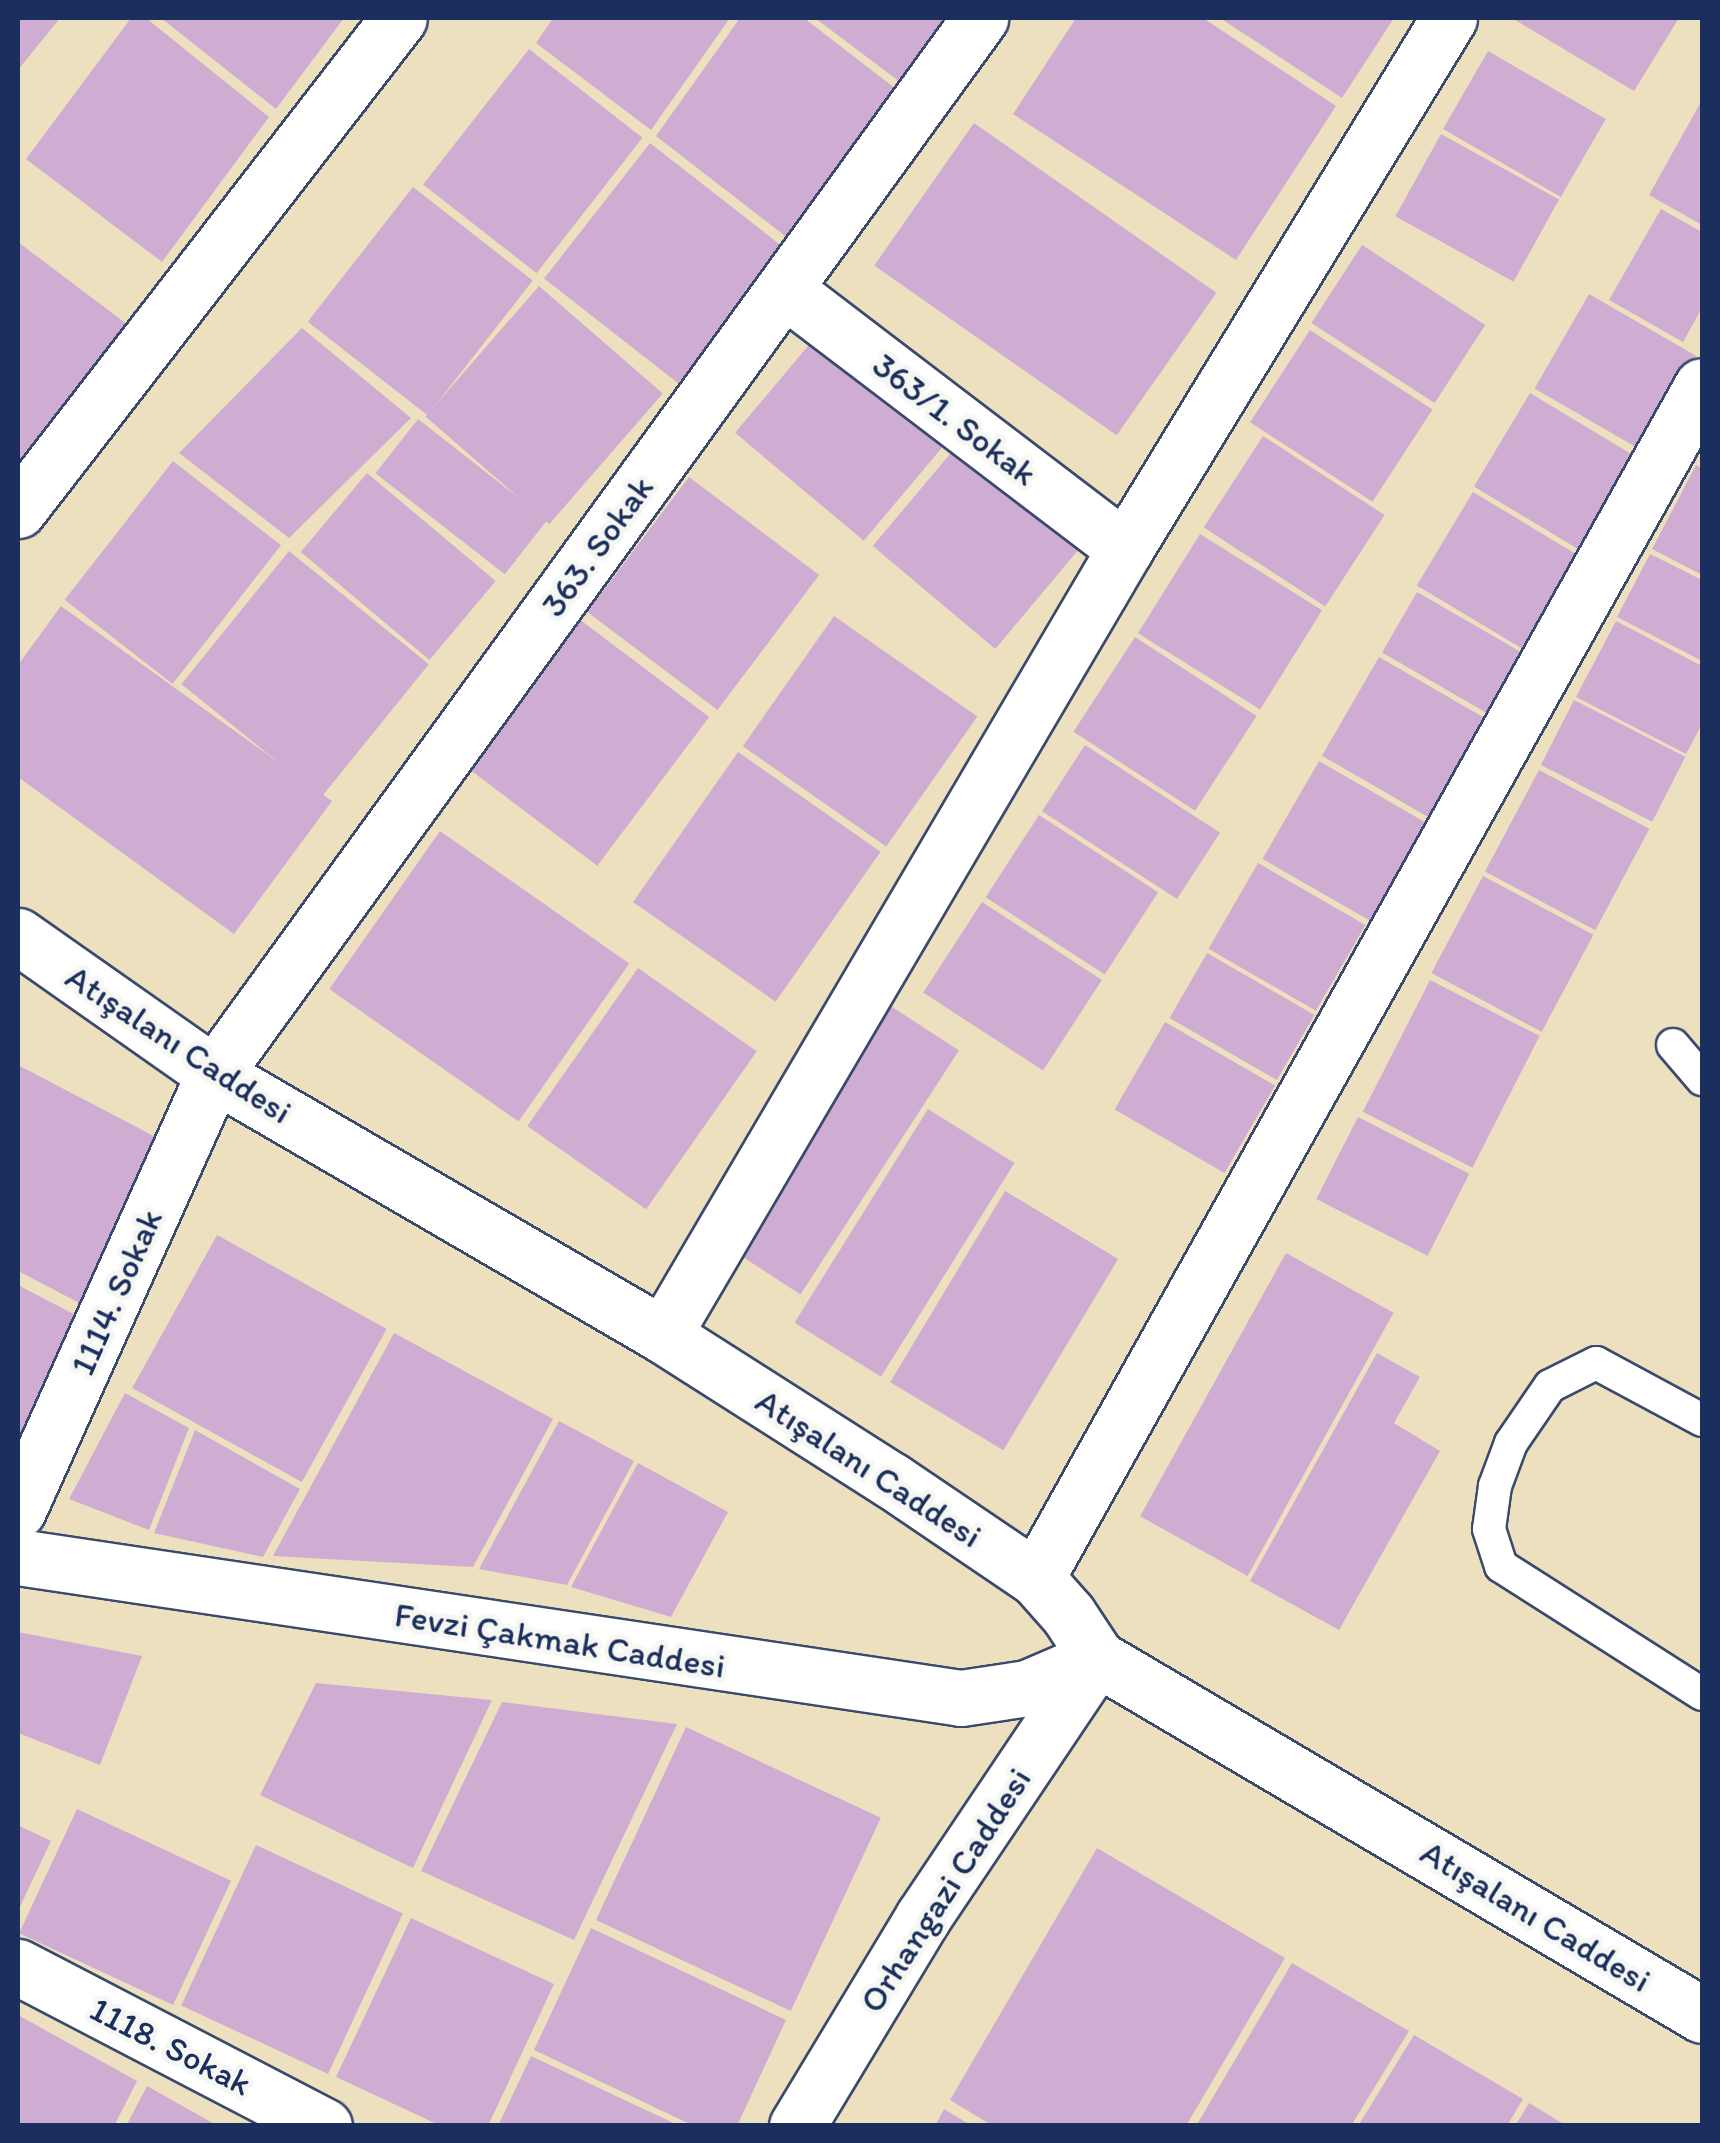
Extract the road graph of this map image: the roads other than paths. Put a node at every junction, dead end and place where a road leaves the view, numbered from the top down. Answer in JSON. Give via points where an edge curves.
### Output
{"nodes":[{"id":1,"x":399,"y":18,"type":"edge"},
{"id":2,"x":980,"y":18,"type":"edge"},
{"id":3,"x":1449,"y":18,"type":"edge"},
{"id":4,"x":784,"y":289,"type":"junction"},
{"id":5,"x":1702,"y":386,"type":"edge"},
{"id":6,"x":18,"y":510,"type":"edge"},
{"id":7,"x":1126,"y":549,"type":"junction"},
{"id":8,"x":18,"y":936,"type":"edge"},
{"id":9,"x":1673,"y":1045,"type":"dead end"},
{"id":10,"x":214,"y":1074,"type":"junction"},
{"id":11,"x":1702,"y":1079,"type":"edge"},
{"id":12,"x":663,"y":1335,"type":"junction"},
{"id":13,"x":1702,"y":1420,"type":"edge"},
{"id":14,"x":18,"y":1510,"type":"edge"},
{"id":15,"x":18,"y":1558,"type":"edge"},
{"id":16,"x":1036,"y":1578,"type":"junction"},
{"id":17,"x":1097,"y":1658,"type":"junction"},
{"id":18,"x":1702,"y":1694,"type":"edge"},
{"id":19,"x":18,"y":1967,"type":"edge"},
{"id":20,"x":1702,"y":2015,"type":"edge"},
{"id":21,"x":324,"y":2126,"type":"edge"},
{"id":22,"x":797,"y":2126,"type":"edge"}],
"edges":[{"from":1,"to":6,"type":"street"},
{"from":2,"to":4,"type":"street","name":"363. Sokak"},
{"from":3,"to":7,"type":"street"},
{"from":4,"to":7,"type":"street","name":"363/1. Sokak"},
{"from":4,"to":10,"type":"street","name":"363. Sokak"},
{"from":5,"to":16,"type":"street"},
{"from":7,"to":12,"type":"street"},
{"from":8,"to":10,"type":"street","name":"Atışalanı Caddesi"},
{"from":9,"to":11,"type":"lane"},
{"from":10,"to":12,"type":"street","name":"Atışalanı Caddesi"},
{"from":10,"to":14,"type":"street","name":"1114. Sokak"},
{"from":12,"to":16,"type":"street","name":"Atışalanı Caddesi"},
{"from":13,"to":18,"type":"lane","via":[[1596,1364],[1550,1386],[1511,1443],[1489,1530],[1501,1566]]},
{"from":15,"to":17,"type":"street","name":"Fevzi Çakmak Caddesi","via":[[961,1698],[1026,1688]]},
{"from":16,"to":17,"type":"street","name":"Atışalanı Caddesi"},
{"from":17,"to":20,"type":"street","name":"Atışalanı Caddesi"},
{"from":17,"to":22,"type":"street","name":"Orhangazi Caddesi","via":[[924,1918]]},
{"from":19,"to":21,"type":"street","name":"1118. Sokak"}]}
